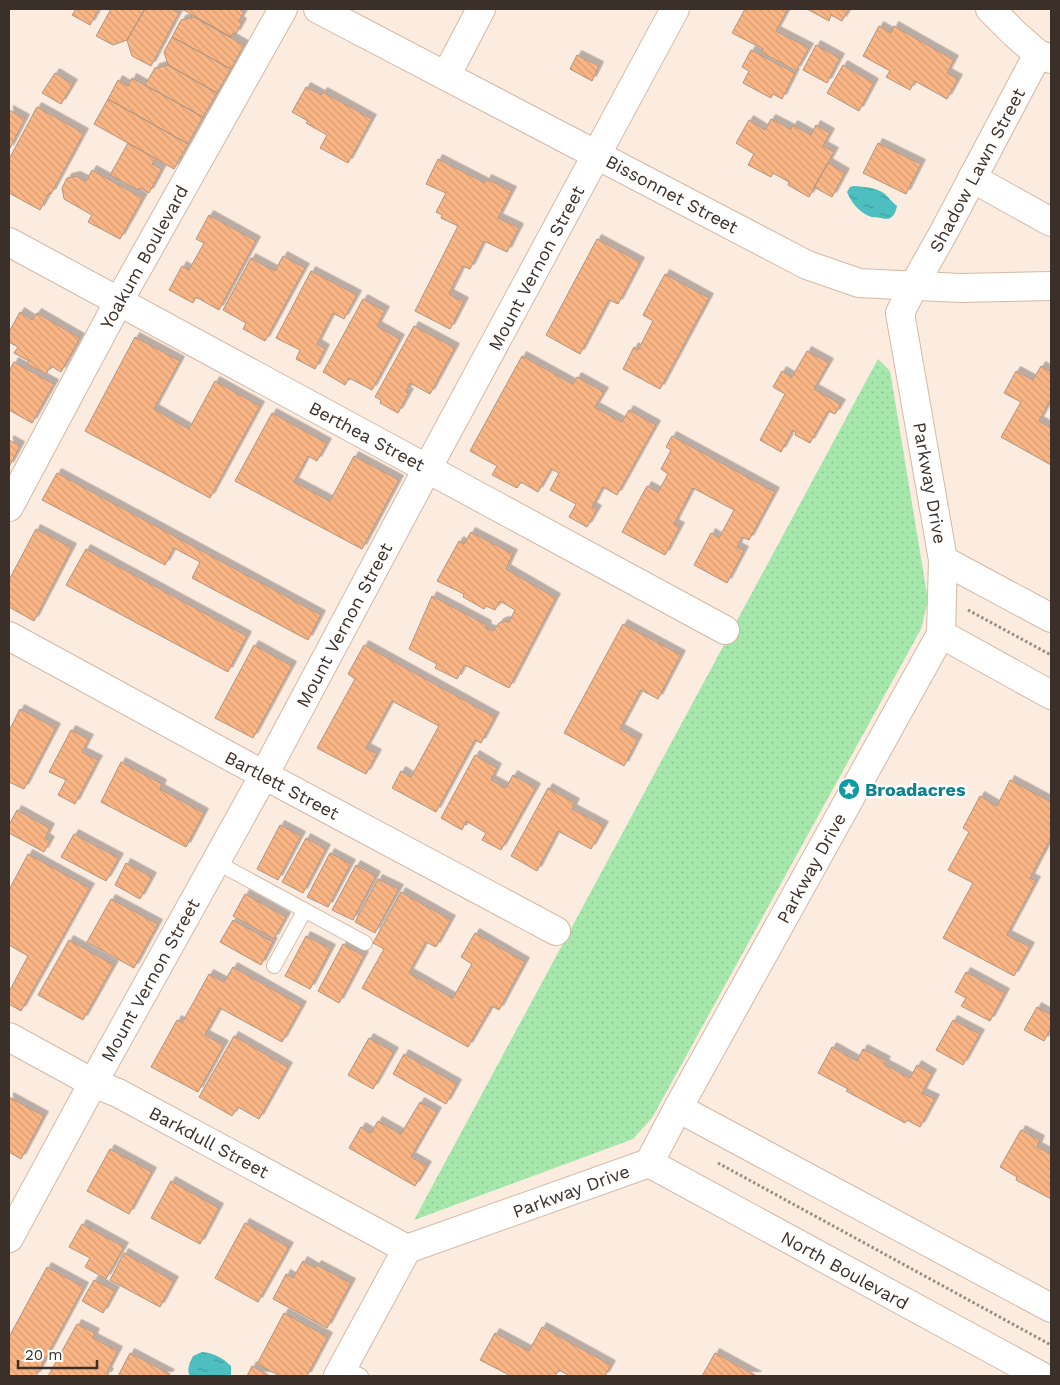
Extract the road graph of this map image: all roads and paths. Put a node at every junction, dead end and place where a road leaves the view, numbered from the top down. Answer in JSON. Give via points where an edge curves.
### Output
{"nodes":[{"id":1,"x":283,"y":9,"type":"edge"},
{"id":2,"x":318,"y":9,"type":"edge"},
{"id":3,"x":481,"y":9,"type":"edge"},
{"id":4,"x":675,"y":9,"type":"edge"},
{"id":5,"x":990,"y":9,"type":"edge"},
{"id":6,"x":1045,"y":56,"type":"edge"},
{"id":7,"x":446,"y":76,"type":"junction"},
{"id":8,"x":597,"y":155,"type":"junction"},
{"id":9,"x":972,"y":178,"type":"junction"},
{"id":10,"x":1051,"y":222,"type":"edge"},
{"id":11,"x":9,"y":242,"type":"edge"},
{"id":12,"x":914,"y":285,"type":"junction"},
{"id":13,"x":1051,"y":286,"type":"edge"},
{"id":14,"x":119,"y":302,"type":"junction"},
{"id":15,"x":427,"y":469,"type":"junction"},
{"id":16,"x":9,"y":507,"type":"edge"},
{"id":17,"x":943,"y":560,"type":"junction"},
{"id":18,"x":942,"y":596,"type":"junction"},
{"id":19,"x":1051,"y":618,"type":"edge"},
{"id":20,"x":725,"y":630,"type":"dead end"},
{"id":21,"x":941,"y":634,"type":"junction"},
{"id":22,"x":9,"y":636,"type":"edge"},
{"id":23,"x":1051,"y":655,"type":"edge"},
{"id":24,"x":1051,"y":695,"type":"edge"},
{"id":25,"x":264,"y":776,"type":"junction"},
{"id":26,"x":216,"y":862,"type":"junction"},
{"id":27,"x":304,"y":910,"type":"junction"},
{"id":28,"x":556,"y":931,"type":"dead end"},
{"id":29,"x":365,"y":943,"type":"dead end"},
{"id":30,"x":274,"y":966,"type":"dead end"},
{"id":31,"x":9,"y":1036,"type":"edge"},
{"id":32,"x":93,"y":1083,"type":"junction"},
{"id":33,"x":678,"y":1108,"type":"junction"},
{"id":34,"x":716,"y":1162,"type":"dead end"},
{"id":35,"x":649,"y":1163,"type":"junction"},
{"id":36,"x":9,"y":1238,"type":"edge"},
{"id":37,"x":407,"y":1249,"type":"junction"},
{"id":38,"x":1051,"y":1308,"type":"edge"},
{"id":39,"x":1051,"y":1345,"type":"edge"},
{"id":40,"x":347,"y":1373,"type":"edge"},
{"id":41,"x":1040,"y":1376,"type":"edge"}],
"edges":[{"from":1,"to":14,"type":"street","name":"Yoakum Boulevard"},
{"from":2,"to":7,"type":"street","name":"Bissonnet Street"},
{"from":3,"to":7,"type":"street"},
{"from":4,"to":8,"type":"street","name":"Mount Vernon Street"},
{"from":5,"to":6,"type":"street","name":"Shadow Lawn Street"},
{"from":6,"to":9,"type":"street","name":"Shadow Lawn Street"},
{"from":7,"to":8,"type":"street","name":"Bissonnet Street"},
{"from":8,"to":12,"type":"street","name":"Bissonnet Street","via":[[807,266],[859,283]]},
{"from":8,"to":15,"type":"street","name":"Mount Vernon Street"},
{"from":9,"to":10,"type":"street"},
{"from":9,"to":12,"type":"street","name":"Shadow Lawn Street"},
{"from":11,"to":14,"type":"street","name":"Berthea Street"},
{"from":12,"to":13,"type":"street","name":"Bissonnet Street","via":[[960,288]]},
{"from":12,"to":17,"type":"street","name":"Parkway Drive","via":[[900,313]]},
{"from":14,"to":15,"type":"street","name":"Berthea Street"},
{"from":14,"to":16,"type":"street","name":"Yoakum Boulevard"},
{"from":15,"to":20,"type":"street","name":"Berthea Street"},
{"from":15,"to":25,"type":"street","name":"Mount Vernon Street"},
{"from":17,"to":18,"type":"street","name":"Parkway Drive"},
{"from":17,"to":19,"type":"street"},
{"from":18,"to":21,"type":"street","name":"Parkway Drive"},
{"from":18,"to":23,"type":"path"},
{"from":21,"to":24,"type":"street"},
{"from":21,"to":33,"type":"street","name":"Parkway Drive"},
{"from":22,"to":25,"type":"street","name":"Bartlett Street"},
{"from":25,"to":26,"type":"street","name":"Mount Vernon Street"},
{"from":25,"to":28,"type":"street","name":"Bartlett Street"},
{"from":26,"to":27,"type":"lane"},
{"from":26,"to":32,"type":"street","name":"Mount Vernon Street"},
{"from":27,"to":29,"type":"lane"},
{"from":27,"to":30,"type":"lane"},
{"from":31,"to":32,"type":"street","name":"Barkdull Street"},
{"from":32,"to":36,"type":"street","name":"Mount Vernon Street"},
{"from":32,"to":37,"type":"street","name":"Barkdull Street","via":[[118,1093]]},
{"from":33,"to":35,"type":"street","name":"Parkway Drive"},
{"from":33,"to":38,"type":"street"},
{"from":34,"to":39,"type":"path"},
{"from":35,"to":37,"type":"street","name":"Parkway Drive"},
{"from":35,"to":41,"type":"street","name":"North Boulevard"},
{"from":37,"to":40,"type":"street"}]}
